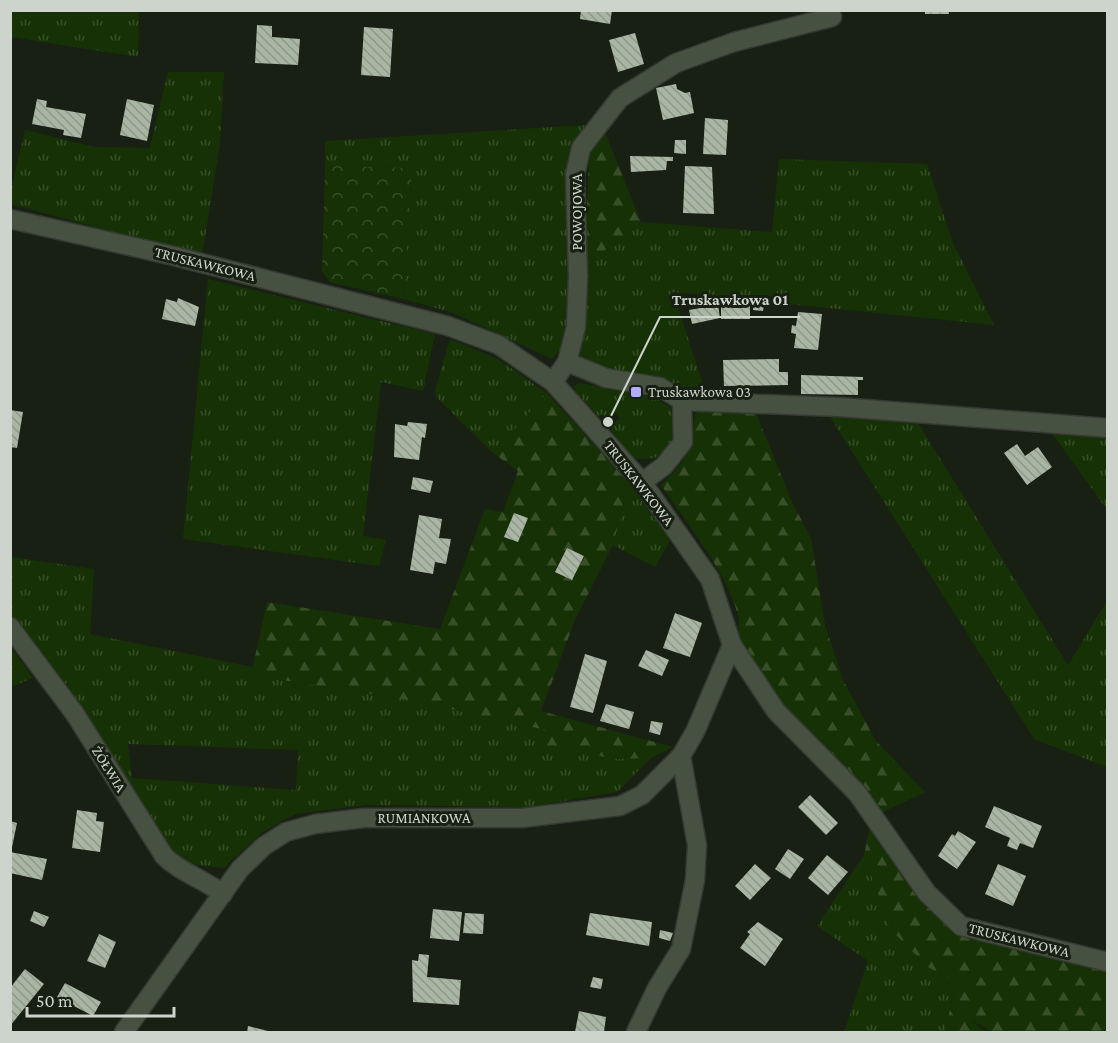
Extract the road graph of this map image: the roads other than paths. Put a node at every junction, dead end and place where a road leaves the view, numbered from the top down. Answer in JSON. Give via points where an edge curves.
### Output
{"nodes":[{"id":1,"x":832,"y":17,"type":"dead end"},
{"id":2,"x":10,"y":219,"type":"edge"},
{"id":3,"x":567,"y":362,"type":"junction"},
{"id":4,"x":553,"y":382,"type":"junction"},
{"id":5,"x":682,"y":400,"type":"junction"},
{"id":6,"x":1107,"y":428,"type":"edge"},
{"id":7,"x":642,"y":482,"type":"junction"},
{"id":8,"x":10,"y":627,"type":"edge"},
{"id":9,"x":732,"y":645,"type":"junction"},
{"id":10,"x":681,"y":756,"type":"junction"},
{"id":11,"x":223,"y":894,"type":"junction"},
{"id":12,"x":1107,"y":962,"type":"edge"},
{"id":13,"x":124,"y":1032,"type":"edge"},
{"id":14,"x":636,"y":1032,"type":"edge"}],
"edges":[{"from":1,"to":3,"type":"street","name":"POWOJOWA","via":[[734,42],[676,63],[620,98],[581,148],[575,175],[576,327]]},
{"from":2,"to":4,"type":"street","name":"TRUSKAWKOWA","via":[[453,327],[499,345]]},
{"from":3,"to":4,"type":"street","name":"POWOJOWA"},
{"from":3,"to":5,"type":"street","via":[[606,378],[660,387]]},
{"from":4,"to":7,"type":"street","name":"TRUSKAWKOWA"},
{"from":5,"to":6,"type":"street","via":[[839,407]]},
{"from":5,"to":7,"type":"street","via":[[683,442],[664,466]]},
{"from":7,"to":9,"type":"street","name":"TRUSKAWKOWA","via":[[710,579]]},
{"from":8,"to":11,"type":"street","name":"ŻÓŁWIA","via":[[75,714],[164,856],[177,868]]},
{"from":9,"to":10,"type":"street","name":"RUMIANKOWA"},
{"from":9,"to":12,"type":"street","name":"TRUSKAWKOWA","via":[[776,711],[857,793],[927,893],[961,926]]},
{"from":10,"to":11,"type":"street","name":"RUMIANKOWA","via":[[642,795],[620,806],[522,818],[364,818],[286,832],[240,869]]},
{"from":10,"to":14,"type":"street","via":[[698,845],[695,880],[681,949]]},
{"from":11,"to":13,"type":"street","name":"RUMIANKOWA"}]}
